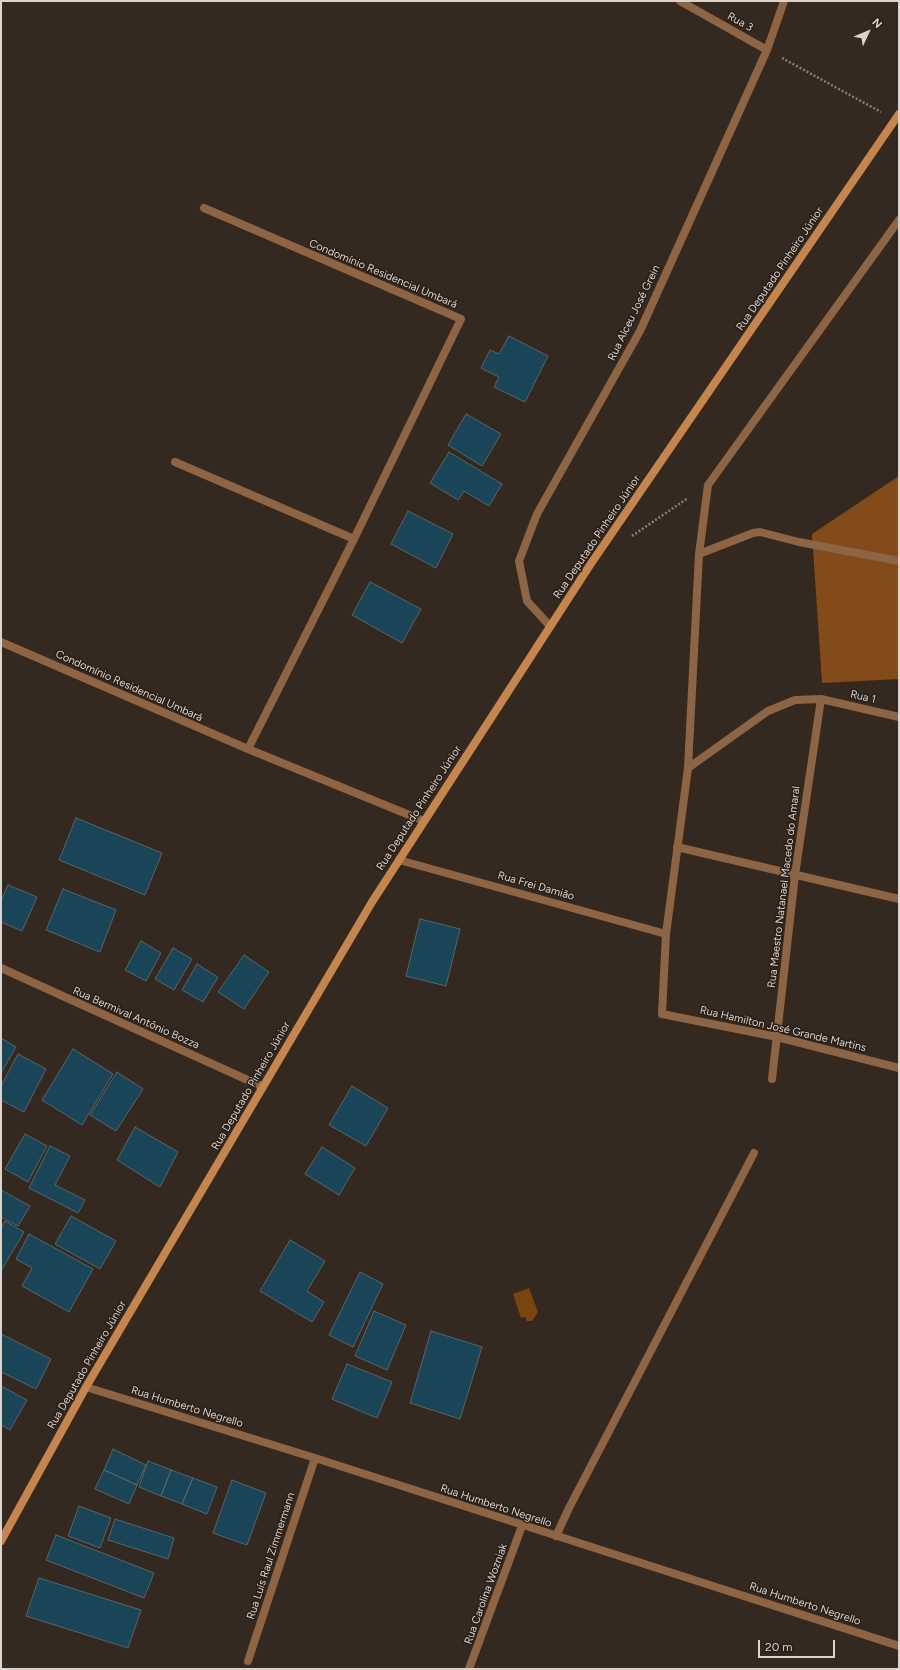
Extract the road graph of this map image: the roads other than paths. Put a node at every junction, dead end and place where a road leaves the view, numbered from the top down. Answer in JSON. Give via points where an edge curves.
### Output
{"nodes":[{"id":1,"x":680,"y":1,"type":"edge"},
{"id":2,"x":784,"y":1,"type":"edge"},
{"id":3,"x":767,"y":50,"type":"junction"},
{"id":4,"x":897,"y":117,"type":"edge"},
{"id":5,"x":204,"y":208,"type":"dead end"},
{"id":6,"x":899,"y":220,"type":"edge"},
{"id":7,"x":175,"y":462,"type":"dead end"},
{"id":8,"x":354,"y":539,"type":"junction"},
{"id":9,"x":699,"y":554,"type":"junction"},
{"id":10,"x":899,"y":561,"type":"edge"},
{"id":11,"x":550,"y":626,"type":"junction"},
{"id":12,"x":1,"y":642,"type":"edge"},
{"id":13,"x":821,"y":699,"type":"junction"},
{"id":14,"x":899,"y":717,"type":"edge"},
{"id":15,"x":248,"y":749,"type":"junction"},
{"id":16,"x":688,"y":768,"type":"junction"},
{"id":17,"x":424,"y":821,"type":"junction"},
{"id":18,"x":677,"y":847,"type":"junction"},
{"id":19,"x":399,"y":860,"type":"junction"},
{"id":20,"x":795,"y":875,"type":"junction"},
{"id":21,"x":899,"y":899,"type":"edge"},
{"id":22,"x":666,"y":934,"type":"junction"},
{"id":23,"x":1,"y":968,"type":"edge"},
{"id":24,"x":777,"y":1038,"type":"junction"},
{"id":25,"x":899,"y":1068,"type":"edge"},
{"id":26,"x":772,"y":1079,"type":"dead end"},
{"id":27,"x":263,"y":1087,"type":"junction"},
{"id":28,"x":754,"y":1154,"type":"dead end"},
{"id":29,"x":86,"y":1387,"type":"junction"},
{"id":30,"x":315,"y":1458,"type":"junction"},
{"id":31,"x":522,"y":1526,"type":"junction"},
{"id":32,"x":556,"y":1536,"type":"junction"},
{"id":33,"x":1,"y":1541,"type":"edge"},
{"id":34,"x":899,"y":1646,"type":"edge"},
{"id":35,"x":248,"y":1661,"type":"dead end"},
{"id":36,"x":469,"y":1669,"type":"edge"}],
"edges":[{"from":1,"to":3,"type":"street","name":"Rua 3"},
{"from":2,"to":3,"type":"street","name":"Rua Alceu José Grein"},
{"from":3,"to":11,"type":"street","name":"Rua Alceu José Grein","via":[[640,331],[537,514],[521,554],[519,561],[527,601]]},
{"from":4,"to":11,"type":"street","name":"Rua Deputado Pinheiro Júnior"},
{"from":5,"to":8,"type":"street","name":"Condomínio Residencial Umbará","via":[[461,319]]},
{"from":6,"to":9,"type":"street","via":[[708,485]]},
{"from":7,"to":8,"type":"street"},
{"from":8,"to":15,"type":"street","name":"Condomínio Residencial Umbará"},
{"from":9,"to":10,"type":"street","via":[[760,532]]},
{"from":9,"to":16,"type":"street"},
{"from":11,"to":17,"type":"street","name":"Rua Deputado Pinheiro Júnior"},
{"from":12,"to":15,"type":"street","name":"Condomínio Residencial Umbará"},
{"from":13,"to":14,"type":"street","name":"Rua 1"},
{"from":13,"to":16,"type":"street","name":"Rua 1","via":[[795,700],[768,710]]},
{"from":13,"to":20,"type":"street","name":"Rua Maestro Natanael Macedo do Amaral"},
{"from":15,"to":17,"type":"street","name":"Condomínio Residencial Umbará"},
{"from":16,"to":18,"type":"street"},
{"from":17,"to":19,"type":"street","name":"Rua Deputado Pinheiro Júnior"},
{"from":18,"to":20,"type":"street"},
{"from":18,"to":22,"type":"street"},
{"from":19,"to":22,"type":"street","name":"Rua Frei Damião"},
{"from":19,"to":27,"type":"street","name":"Rua Deputado Pinheiro Júnior"},
{"from":20,"to":21,"type":"street"},
{"from":20,"to":24,"type":"street","name":"Rua Maestro Natanael Macedo do Amaral"},
{"from":22,"to":24,"type":"street","name":"Rua Hamilton José Grande Martins","via":[[662,1014]]},
{"from":23,"to":27,"type":"street","name":"Rua Bermival Antônio Bozza"},
{"from":24,"to":25,"type":"street","name":"Rua Hamilton José Grande Martins"},
{"from":24,"to":26,"type":"street","name":"Rua Maestro Natanael Macedo do Amaral"},
{"from":27,"to":29,"type":"street","name":"Rua Deputado Pinheiro Júnior"},
{"from":28,"to":32,"type":"street"},
{"from":29,"to":30,"type":"street","name":"Rua Humberto Negrello"},
{"from":29,"to":33,"type":"street","name":"Rua Deputado Pinheiro Júnior"},
{"from":30,"to":31,"type":"street","name":"Rua Humberto Negrello"},
{"from":30,"to":35,"type":"street","name":"Rua Luís Raul Zimmermann"},
{"from":31,"to":32,"type":"street","name":"Rua Humberto Negrello"},
{"from":31,"to":36,"type":"street","name":"Rua Carolina Wozniak"},
{"from":32,"to":34,"type":"street","name":"Rua Humberto Negrello"}]}
